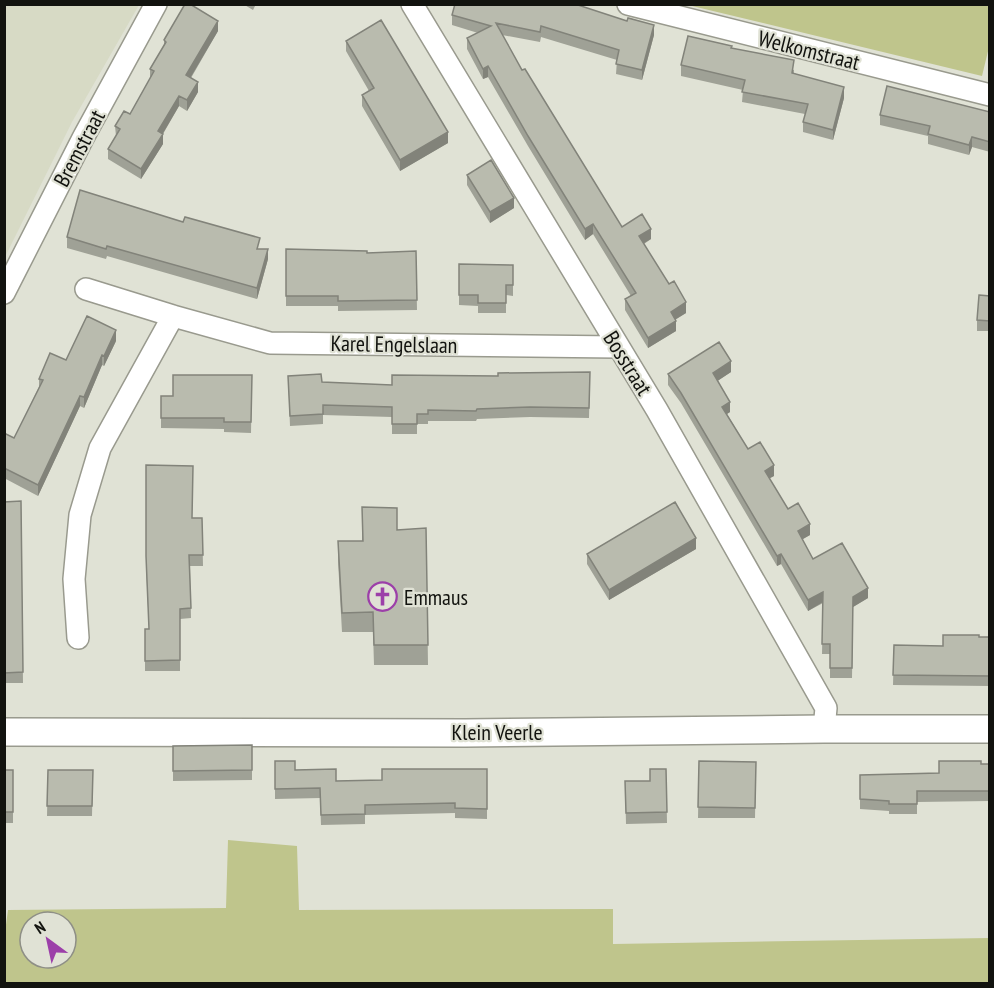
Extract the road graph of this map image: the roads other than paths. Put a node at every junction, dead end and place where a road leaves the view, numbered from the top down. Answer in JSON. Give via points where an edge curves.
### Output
{"nodes":[{"id":1,"x":156,"y":4,"type":"edge"},
{"id":2,"x":412,"y":4,"type":"edge"},
{"id":3,"x":628,"y":4,"type":"edge"},
{"id":4,"x":990,"y":95,"type":"edge"},
{"id":5,"x":86,"y":289,"type":"dead end"},
{"id":6,"x":4,"y":293,"type":"edge"},
{"id":7,"x":173,"y":316,"type":"junction"},
{"id":8,"x":618,"y":346,"type":"junction"},
{"id":9,"x":78,"y":638,"type":"dead end"},
{"id":10,"x":824,"y":729,"type":"junction"},
{"id":11,"x":990,"y":729,"type":"edge"},
{"id":12,"x":4,"y":732,"type":"edge"}],
"edges":[{"from":1,"to":6,"type":"street","name":"Bremstraat"},
{"from":2,"to":8,"type":"street","name":"Bosstraat"},
{"from":3,"to":4,"type":"street","name":"Welkomstraat"},
{"from":5,"to":7,"type":"street","name":"Karel Engelslaan"},
{"from":7,"to":8,"type":"street","name":"Karel Engelslaan","via":[[270,343]]},
{"from":7,"to":9,"type":"street","via":[[99,448],[80,515],[74,579]]},
{"from":8,"to":10,"type":"street","name":"Bosstraat","via":[[826,708]]},
{"from":10,"to":11,"type":"main road","name":"Klein Veerle"},
{"from":10,"to":12,"type":"main road","name":"Klein Veerle"}]}
